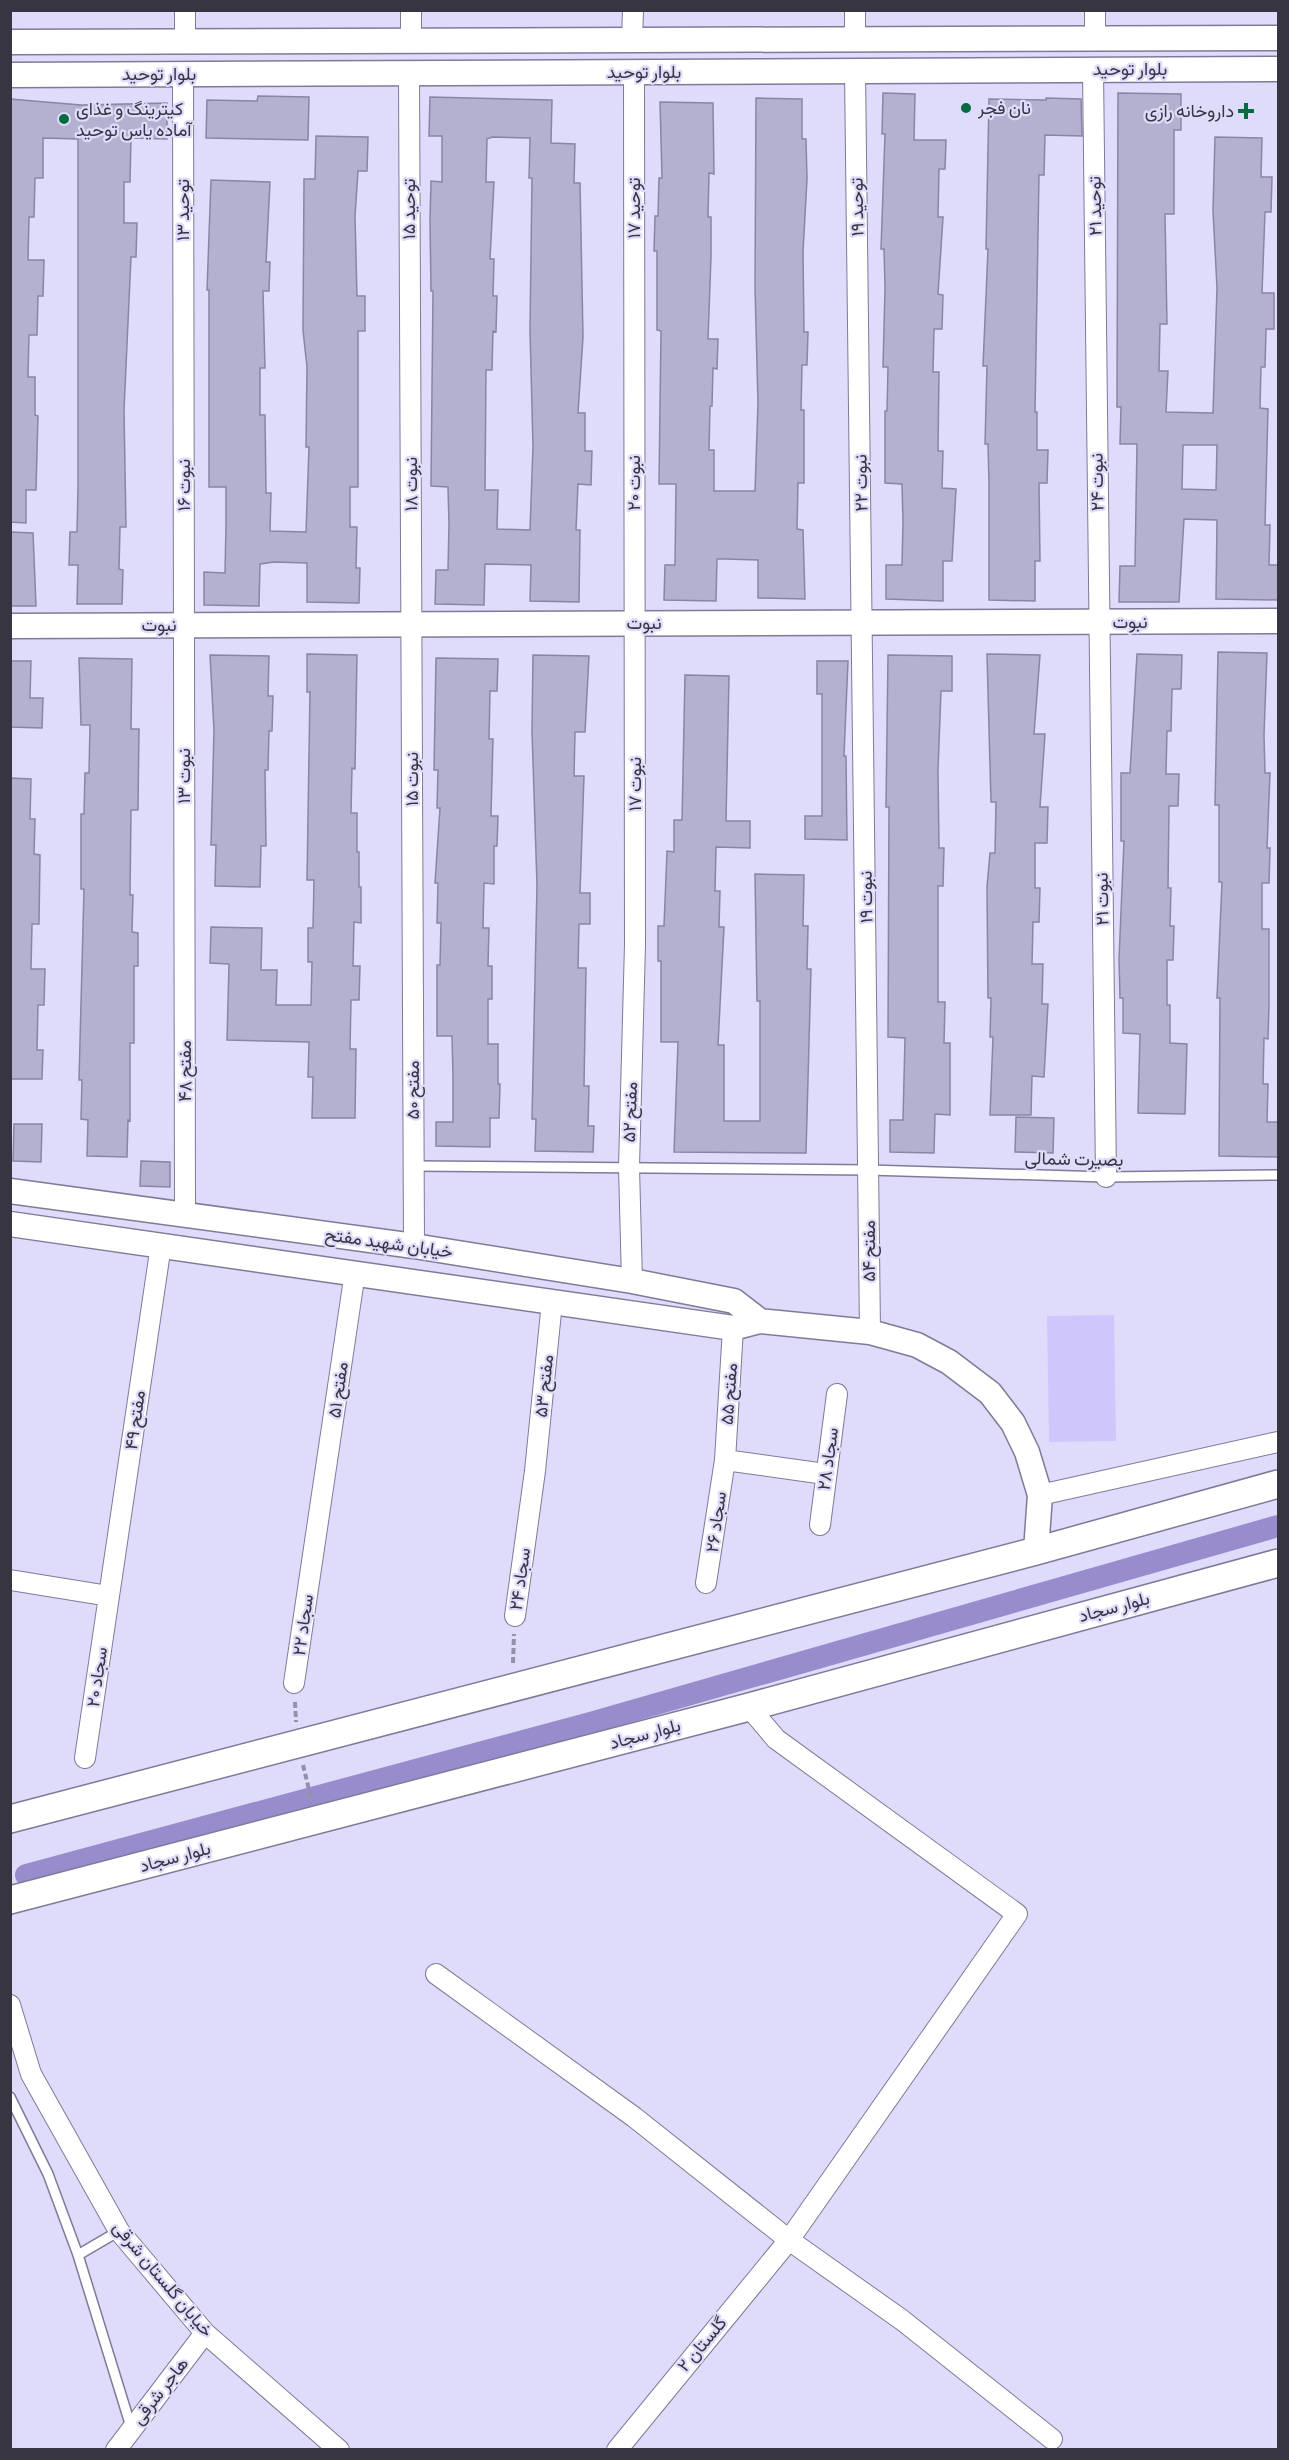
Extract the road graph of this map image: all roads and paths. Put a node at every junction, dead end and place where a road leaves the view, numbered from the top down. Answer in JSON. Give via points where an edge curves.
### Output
{"nodes":[{"id":1,"x":185,"y":10,"type":"edge"},
{"id":2,"x":411,"y":10,"type":"edge"},
{"id":3,"x":633,"y":10,"type":"edge"},
{"id":4,"x":855,"y":10,"type":"edge"},
{"id":5,"x":1095,"y":10,"type":"edge"},
{"id":6,"x":1278,"y":38,"type":"edge"},
{"id":7,"x":855,"y":39,"type":"junction"},
{"id":8,"x":1095,"y":39,"type":"junction"},
{"id":9,"x":633,"y":40,"type":"junction"},
{"id":10,"x":411,"y":41,"type":"junction"},
{"id":11,"x":10,"y":42,"type":"edge"},
{"id":12,"x":185,"y":42,"type":"junction"},
{"id":13,"x":1278,"y":69,"type":"edge"},
{"id":14,"x":1093,"y":70,"type":"junction"},
{"id":15,"x":855,"y":71,"type":"junction"},
{"id":16,"x":633,"y":72,"type":"junction"},
{"id":17,"x":409,"y":73,"type":"junction"},
{"id":18,"x":183,"y":74,"type":"junction"},
{"id":19,"x":10,"y":75,"type":"edge"},
{"id":20,"x":859,"y":342,"type":"joint"},
{"id":21,"x":1096,"y":342,"type":"joint"},
{"id":22,"x":634,"y":343,"type":"joint"},
{"id":23,"x":410,"y":344,"type":"joint"},
{"id":24,"x":183,"y":345,"type":"joint"},
{"id":25,"x":1278,"y":621,"type":"edge"},
{"id":26,"x":1099,"y":622,"type":"junction"},
{"id":27,"x":635,"y":623,"type":"junction"},
{"id":28,"x":863,"y":623,"type":"junction"},
{"id":29,"x":411,"y":624,"type":"junction"},
{"id":30,"x":184,"y":625,"type":"junction"},
{"id":31,"x":10,"y":626,"type":"edge"},
{"id":32,"x":184,"y":927,"type":"joint"},
{"id":33,"x":413,"y":934,"type":"joint"},
{"id":34,"x":635,"y":944,"type":"joint"},
{"id":35,"x":414,"y":1166,"type":"junction"},
{"id":36,"x":628,"y":1167,"type":"junction"},
{"id":37,"x":869,"y":1170,"type":"junction"},
{"id":38,"x":1278,"y":1175,"type":"edge"},
{"id":39,"x":1106,"y":1177,"type":"junction"},
{"id":40,"x":10,"y":1191,"type":"edge"},
{"id":41,"x":185,"y":1215,"type":"junction"},
{"id":42,"x":10,"y":1224,"type":"edge"},
{"id":43,"x":161,"y":1245,"type":"junction"},
{"id":44,"x":414,"y":1246,"type":"junction"},
{"id":45,"x":355,"y":1272,"type":"junction"},
{"id":46,"x":632,"y":1281,"type":"junction"},
{"id":47,"x":552,"y":1302,"type":"junction"},
{"id":48,"x":760,"y":1321,"type":"junction"},
{"id":49,"x":733,"y":1328,"type":"junction"},
{"id":50,"x":870,"y":1332,"type":"junction"},
{"id":51,"x":837,"y":1394,"type":"dead end"},
{"id":52,"x":1278,"y":1442,"type":"edge"},
{"id":53,"x":725,"y":1460,"type":"junction"},
{"id":54,"x":535,"y":1471,"type":"joint"},
{"id":55,"x":825,"y":1474,"type":"junction"},
{"id":56,"x":1278,"y":1484,"type":"edge"},
{"id":57,"x":1040,"y":1495,"type":"junction"},
{"id":58,"x":320,"y":1507,"type":"joint"},
{"id":59,"x":820,"y":1525,"type":"dead end"},
{"id":60,"x":1036,"y":1551,"type":"junction"},
{"id":61,"x":1274,"y":1567,"type":"edge"},
{"id":62,"x":10,"y":1581,"type":"edge"},
{"id":63,"x":706,"y":1583,"type":"dead end"},
{"id":64,"x":109,"y":1596,"type":"junction"},
{"id":65,"x":515,"y":1616,"type":"joint"},
{"id":66,"x":294,"y":1683,"type":"joint"},
{"id":67,"x":512,"y":1687,"type":"junction"},
{"id":68,"x":749,"y":1707,"type":"junction"},
{"id":69,"x":297,"y":1743,"type":"junction"},
{"id":70,"x":85,"y":1758,"type":"dead end"},
{"id":71,"x":10,"y":1819,"type":"edge"},
{"id":72,"x":316,"y":1819,"type":"junction"},
{"id":73,"x":10,"y":1900,"type":"edge"},
{"id":74,"x":436,"y":1974,"type":"dead end"},
{"id":75,"x":10,"y":2005,"type":"edge"},
{"id":76,"x":10,"y":2097,"type":"edge"},
{"id":77,"x":119,"y":2231,"type":"junction"},
{"id":78,"x":789,"y":2240,"type":"junction"},
{"id":79,"x":78,"y":2255,"type":"junction"},
{"id":80,"x":205,"y":2333,"type":"junction"},
{"id":81,"x":131,"y":2427,"type":"junction"},
{"id":82,"x":1052,"y":2439,"type":"dead end"},
{"id":83,"x":116,"y":2450,"type":"edge"},
{"id":84,"x":339,"y":2450,"type":"edge"},
{"id":85,"x":617,"y":2450,"type":"edge"}],
"edges":[{"from":1,"to":12,"type":"street"},
{"from":2,"to":10,"type":"street"},
{"from":3,"to":9,"type":"street"},
{"from":4,"to":7,"type":"street"},
{"from":5,"to":8,"type":"street"},
{"from":6,"to":8,"type":"street","name":"بلوار توحید"},
{"from":7,"to":8,"type":"street","name":"بلوار توحید"},
{"from":7,"to":9,"type":"street","name":"بلوار توحید"},
{"from":9,"to":10,"type":"street","name":"بلوار توحید"},
{"from":10,"to":12,"type":"street","name":"بلوار توحید"},
{"from":11,"to":12,"type":"street","name":"بلوار توحید"},
{"from":13,"to":14,"type":"street","name":"بلوار توحید"},
{"from":14,"to":15,"type":"street","name":"بلوار توحید"},
{"from":14,"to":21,"type":"street","name":"توحید ۲۱"},
{"from":15,"to":16,"type":"street","name":"بلوار توحید"},
{"from":15,"to":20,"type":"street","name":"توحید ۱۹"},
{"from":16,"to":17,"type":"street","name":"بلوار توحید"},
{"from":16,"to":22,"type":"street","name":"توحید ۱۷"},
{"from":17,"to":18,"type":"street","name":"بلوار توحید"},
{"from":17,"to":23,"type":"street","name":"توحید ۱۵"},
{"from":18,"to":19,"type":"street","name":"بلوار توحید"},
{"from":18,"to":24,"type":"street","name":"توحید ۱۳"},
{"from":20,"to":28,"type":"street","name":"نبوت ۲۲"},
{"from":21,"to":26,"type":"street","name":"نبوت ۲۴"},
{"from":22,"to":27,"type":"street","name":"نبوت ۲۰"},
{"from":23,"to":29,"type":"street","name":"نبوت ۱۸"},
{"from":24,"to":30,"type":"street","name":"نبوت ۱۶"},
{"from":25,"to":26,"type":"street","name":"نبوت"},
{"from":26,"to":28,"type":"street","name":"نبوت"},
{"from":26,"to":39,"type":"street","name":"نبوت ۲۱"},
{"from":27,"to":28,"type":"street","name":"نبوت"},
{"from":27,"to":29,"type":"street","name":"نبوت"},
{"from":27,"to":34,"type":"street","name":"نبوت ۱۷"},
{"from":28,"to":37,"type":"street","name":"نبوت ۱۹"},
{"from":29,"to":30,"type":"street","name":"نبوت"},
{"from":29,"to":33,"type":"street","name":"نبوت ۱۵"},
{"from":30,"to":31,"type":"street","name":"نبوت"},
{"from":30,"to":32,"type":"street","name":"نبوت ۱۳"},
{"from":32,"to":41,"type":"street","name":"مفتح ۴۸"},
{"from":33,"to":35,"type":"street","name":"مفتح ۵۰"},
{"from":34,"to":36,"type":"street","name":"مفتح ۵۲"},
{"from":35,"to":36,"type":"lane","name":"بصیرت شمالی"},
{"from":35,"to":44,"type":"street","name":"مفتح ۵۰"},
{"from":36,"to":37,"type":"lane","name":"بصیرت شمالی"},
{"from":36,"to":46,"type":"street","name":"مفتح ۵۲"},
{"from":37,"to":39,"type":"lane","name":"بصیرت شمالی"},
{"from":37,"to":50,"type":"street","name":"مفتح ۵۴"},
{"from":38,"to":39,"type":"lane","name":"بصیرت شمالی"},
{"from":40,"to":41,"type":"street","name":"خیابان شهید مفتح"},
{"from":41,"to":44,"type":"street","name":"خیابان شهید مفتح"},
{"from":42,"to":43,"type":"street","name":"خیابان شهید مفتح"},
{"from":43,"to":45,"type":"street","name":"خیابان شهید مفتح"},
{"from":43,"to":64,"type":"street","name":"مفتح ۴۹"},
{"from":44,"to":46,"type":"street","name":"خیابان شهید مفتح"},
{"from":45,"to":47,"type":"street","name":"خیابان شهید مفتح"},
{"from":45,"to":58,"type":"street","name":"مفتح ۵۱"},
{"from":46,"to":48,"type":"street","name":"خیابان شهید مفتح","via":[[734,1301]]},
{"from":47,"to":49,"type":"street","name":"خیابان شهید مفتح"},
{"from":47,"to":54,"type":"street","name":"مفتح ۵۳"},
{"from":48,"to":49,"type":"street","name":"خیابان شهید مفتح"},
{"from":48,"to":50,"type":"street","name":"خیابان شهید مفتح"},
{"from":49,"to":53,"type":"street","name":"مفتح ۵۵"},
{"from":50,"to":57,"type":"street","name":"خیابان شهید مفتح","via":[[917,1345],[949,1362],[990,1393],[1013,1423]]},
{"from":51,"to":55,"type":"street","name":"سجاد ۲۸"},
{"from":52,"to":57,"type":"street"},
{"from":53,"to":55,"type":"street"},
{"from":53,"to":63,"type":"street","name":"سجاد ۲۶"},
{"from":54,"to":65,"type":"street","name":"سجاد ۲۴"},
{"from":55,"to":59,"type":"street","name":"سجاد ۲۸"},
{"from":56,"to":60,"type":"main road"},
{"from":57,"to":60,"type":"street","name":"خیابان شهید مفتح"},
{"from":58,"to":66,"type":"street","name":"سجاد ۲۲"},
{"from":60,"to":67,"type":"main road"},
{"from":61,"to":68,"type":"main road","name":"بلوار سجاد"},
{"from":62,"to":64,"type":"street"},
{"from":64,"to":70,"type":"street","name":"سجاد ۲۰"},
{"from":65,"to":67,"type":"path","name":"سجاد ۲۴"},
{"from":66,"to":69,"type":"path"},
{"from":67,"to":69,"type":"main road"},
{"from":68,"to":72,"type":"main road","name":"بلوار سجاد"},
{"from":68,"to":78,"type":"street","name":"گلستان ۲","via":[[776,1739],[1017,1914]]},
{"from":69,"to":71,"type":"main road"},
{"from":69,"to":72,"type":"path"},
{"from":72,"to":73,"type":"main road","name":"بلوار سجاد"},
{"from":74,"to":78,"type":"street","via":[[634,2117]]},
{"from":75,"to":77,"type":"street","name":"خیابان گلستان شرقی","via":[[31,2074]]},
{"from":76,"to":79,"type":"lane","via":[[48,2174]]},
{"from":77,"to":79,"type":"lane"},
{"from":77,"to":80,"type":"street","name":"خیابان گلستان شرقی"},
{"from":78,"to":82,"type":"street","via":[[902,2320]]},
{"from":78,"to":85,"type":"street","name":"گلستان ۲"},
{"from":79,"to":81,"type":"lane"},
{"from":80,"to":81,"type":"street","name":"هاجر شرقی"},
{"from":80,"to":84,"type":"street","name":"خیابان گلستان شرقی"},
{"from":81,"to":83,"type":"street","name":"هاجر شرقی"}]}
